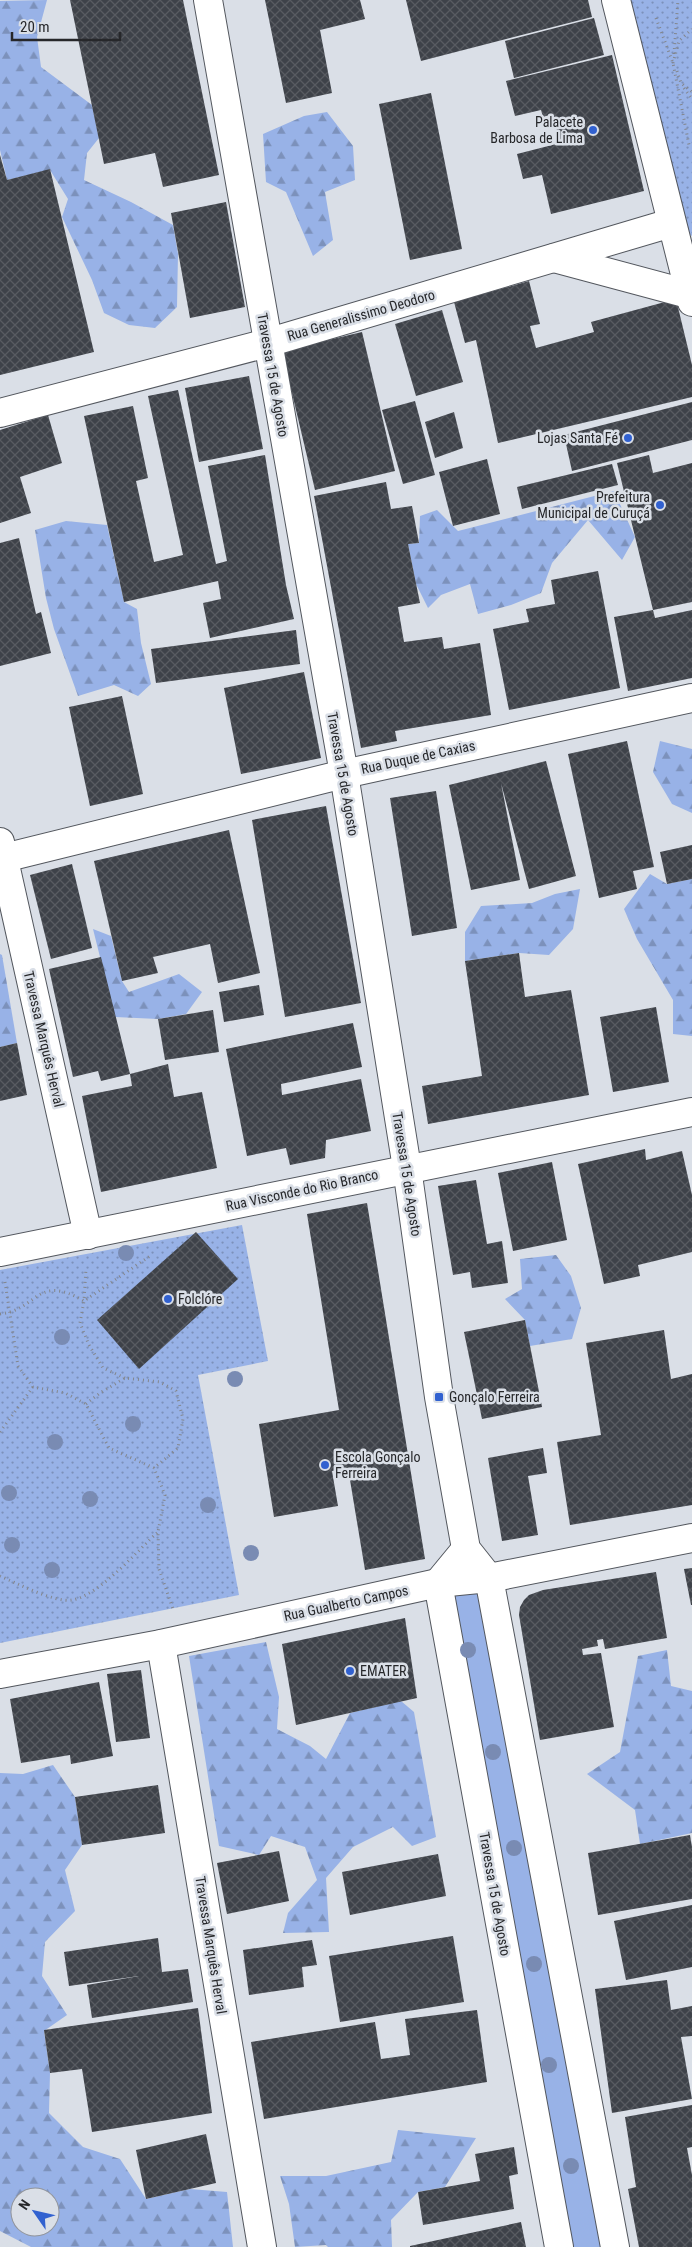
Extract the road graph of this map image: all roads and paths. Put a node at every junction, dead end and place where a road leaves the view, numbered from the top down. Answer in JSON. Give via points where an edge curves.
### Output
{"nodes":[{"id":1,"x":208,"y":0,"type":"edge"},
{"id":2,"x":616,"y":0,"type":"edge"},
{"id":3,"x":678,"y":0,"type":"edge"},
{"id":4,"x":653,"y":9,"type":"dead end"},
{"id":5,"x":692,"y":29,"type":"edge"},
{"id":6,"x":673,"y":63,"type":"junction"},
{"id":7,"x":681,"y":83,"type":"junction"},
{"id":8,"x":692,"y":92,"type":"edge"},
{"id":9,"x":692,"y":99,"type":"edge"},
{"id":10,"x":690,"y":154,"type":"dead end"},
{"id":11,"x":671,"y":223,"type":"junction"},
{"id":12,"x":554,"y":258,"type":"junction"},
{"id":13,"x":692,"y":298,"type":"edge"},
{"id":14,"x":267,"y":343,"type":"junction"},
{"id":15,"x":0,"y":413,"type":"edge"},
{"id":16,"x":692,"y":698,"type":"edge"},
{"id":17,"x":344,"y":774,"type":"junction"},
{"id":18,"x":1,"y":853,"type":"edge"},
{"id":19,"x":692,"y":1112,"type":"edge"},
{"id":20,"x":407,"y":1168,"type":"junction"},
{"id":21,"x":88,"y":1235,"type":"junction"},
{"id":22,"x":0,"y":1252,"type":"edge"},
{"id":23,"x":154,"y":1254,"type":"dead end"},
{"id":24,"x":84,"y":1301,"type":"junction"},
{"id":25,"x":9,"y":1313,"type":"junction"},
{"id":26,"x":0,"y":1314,"type":"edge"},
{"id":27,"x":125,"y":1378,"type":"junction"},
{"id":28,"x":33,"y":1387,"type":"junction"},
{"id":29,"x":86,"y":1404,"type":"junction"},
{"id":30,"x":0,"y":1432,"type":"edge"},
{"id":31,"x":154,"y":1468,"type":"junction"},
{"id":32,"x":158,"y":1532,"type":"junction"},
{"id":33,"x":692,"y":1538,"type":"edge"},
{"id":34,"x":466,"y":1549,"type":"junction"},
{"id":35,"x":0,"y":1576,"type":"edge"},
{"id":36,"x":489,"y":1578,"type":"junction"},
{"id":37,"x":438,"y":1583,"type":"junction"},
{"id":38,"x":172,"y":1641,"type":"junction"},
{"id":39,"x":0,"y":1674,"type":"edge"},
{"id":40,"x":262,"y":2247,"type":"edge"},
{"id":41,"x":559,"y":2247,"type":"edge"},
{"id":42,"x":616,"y":2247,"type":"edge"}],
"edges":[{"from":1,"to":14,"type":"street","name":"Travessa 15 de Agosto"},
{"from":2,"to":11,"type":"street"},
{"from":3,"to":6,"type":"path"},
{"from":4,"to":6,"type":"path"},
{"from":5,"to":6,"type":"path","via":[[679,41]]},
{"from":6,"to":7,"type":"path"},
{"from":6,"to":10,"type":"path"},
{"from":7,"to":8,"type":"path"},
{"from":7,"to":9,"type":"path"},
{"from":11,"to":12,"type":"street","name":"Rua Generalissimo Deodoro"},
{"from":11,"to":13,"type":"street"},
{"from":12,"to":13,"type":"street"},
{"from":12,"to":14,"type":"street","name":"Rua Generalissimo Deodoro"},
{"from":14,"to":15,"type":"street","name":"Rua Generalissimo Deodoro"},
{"from":14,"to":17,"type":"street","name":"Travessa 15 de Agosto"},
{"from":16,"to":17,"type":"street","name":"Rua Duque de Caxias"},
{"from":17,"to":18,"type":"street","name":"Rua Duque de Caxias"},
{"from":17,"to":20,"type":"street","name":"Travessa 15 de Agosto"},
{"from":18,"to":21,"type":"street","name":"Travessa Marquês Herval"},
{"from":19,"to":20,"type":"street","name":"Rua Visconde do Rio Branco"},
{"from":20,"to":21,"type":"street","name":"Rua Visconde do Rio Branco"},
{"from":20,"to":34,"type":"street","name":"Travessa 15 de Agosto","via":[[439,1397]]},
{"from":21,"to":22,"type":"street","name":"Rua Visconde do Rio Branco"},
{"from":22,"to":25,"type":"path"},
{"from":23,"to":24,"type":"path"},
{"from":24,"to":25,"type":"path","via":[[68,1291],[45,1291]]},
{"from":24,"to":27,"type":"path","via":[[80,1323],[89,1345],[103,1368]]},
{"from":25,"to":26,"type":"path"},
{"from":25,"to":28,"type":"path","via":[[18,1366]]},
{"from":27,"to":29,"type":"path"},
{"from":27,"to":31,"type":"path","via":[[160,1382],[176,1391],[183,1418],[178,1448]]},
{"from":28,"to":29,"type":"path","via":[[65,1392]]},
{"from":28,"to":30,"type":"path"},
{"from":29,"to":31,"type":"path","via":[[109,1448]]},
{"from":31,"to":32,"type":"path","via":[[166,1495]]},
{"from":32,"to":35,"type":"path","via":[[100,1587],[71,1600],[36,1593]]},
{"from":32,"to":38,"type":"path","via":[[159,1568]]},
{"from":33,"to":36,"type":"street","name":"Rua Gualberto Campos"},
{"from":34,"to":36,"type":"street","name":"Travessa 15 de Agosto"},
{"from":34,"to":37,"type":"street"},
{"from":36,"to":37,"type":"street","name":"Rua Gualberto Campos"},
{"from":36,"to":42,"type":"street","name":"Travessa 15 de Agosto"},
{"from":37,"to":38,"type":"street","name":"Rua Gualberto Campos"},
{"from":37,"to":41,"type":"street","name":"Travessa 15 de Agosto"},
{"from":38,"to":39,"type":"street","name":"Rua Gualberto Campos"},
{"from":38,"to":40,"type":"street","name":"Travessa Marquês Herval"}]}
